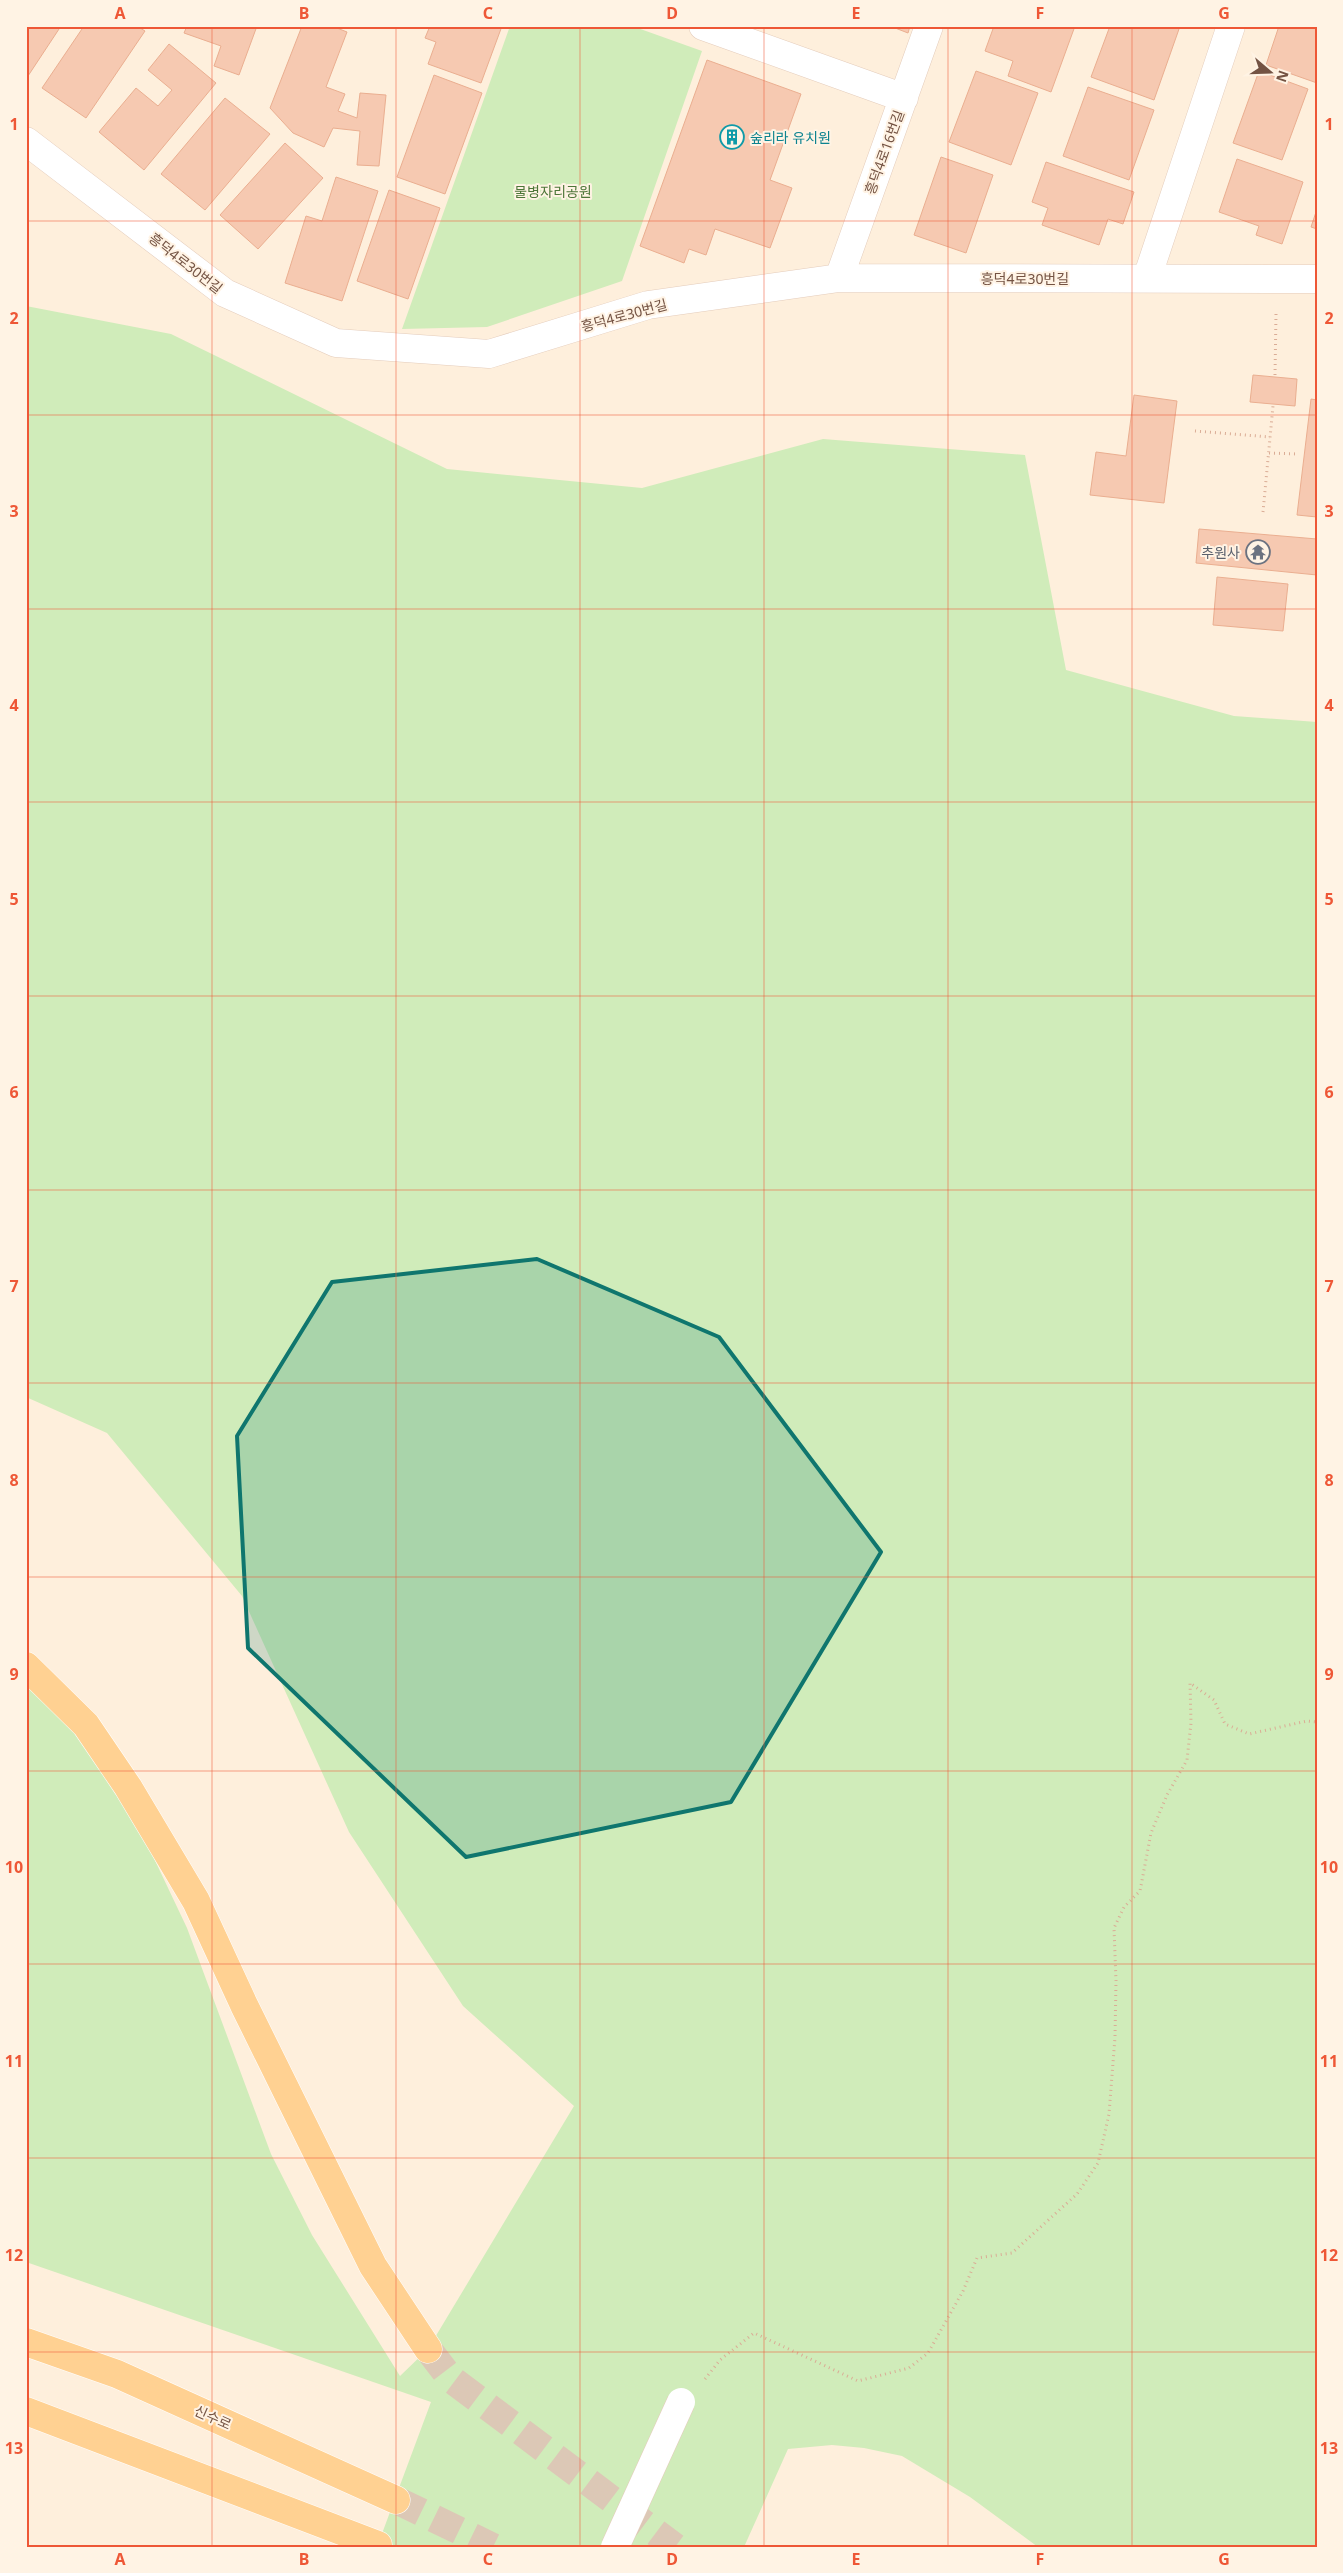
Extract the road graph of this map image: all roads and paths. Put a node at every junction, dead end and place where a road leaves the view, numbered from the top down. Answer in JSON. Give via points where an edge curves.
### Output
{"nodes":[{"id":1,"x":703,"y":26,"type":"edge"},
{"id":2,"x":929,"y":26,"type":"edge"},
{"id":3,"x":1231,"y":26,"type":"edge"},
{"id":4,"x":904,"y":98,"type":"junction"},
{"id":5,"x":26,"y":141,"type":"edge"},
{"id":6,"x":839,"y":278,"type":"junction"},
{"id":7,"x":1147,"y":278,"type":"junction"},
{"id":8,"x":1276,"y":279,"type":"junction"},
{"id":9,"x":1317,"y":279,"type":"edge"},
{"id":10,"x":1275,"y":374,"type":"dead end"},
{"id":11,"x":1273,"y":406,"type":"dead end"},
{"id":12,"x":1195,"y":431,"type":"dead end"},
{"id":13,"x":1270,"y":437,"type":"junction"},
{"id":14,"x":1269,"y":454,"type":"junction"},
{"id":15,"x":1298,"y":454,"type":"dead end"},
{"id":16,"x":1263,"y":512,"type":"dead end"},
{"id":17,"x":26,"y":1666,"type":"edge"},
{"id":18,"x":1317,"y":1722,"type":"edge"},
{"id":19,"x":26,"y":2342,"type":"edge"},
{"id":20,"x":428,"y":2349,"type":"tunnel mouth"},
{"id":21,"x":681,"y":2402,"type":"joint"},
{"id":22,"x":26,"y":2411,"type":"edge"},
{"id":23,"x":396,"y":2500,"type":"tunnel mouth"},
{"id":24,"x":378,"y":2545,"type":"dead end"},
{"id":25,"x":615,"y":2547,"type":"edge"}],
"edges":[{"from":1,"to":4,"type":"street"},
{"from":2,"to":4,"type":"street","name":"흥덕4로16번길"},
{"from":3,"to":7,"type":"street"},
{"from":4,"to":6,"type":"street","name":"흥덕4로16번길"},
{"from":5,"to":6,"type":"street","name":"흥덕4로30번길","via":[[225,293],[336,343],[489,354],[648,305]]},
{"from":6,"to":7,"type":"street","name":"흥덕4로30번길"},
{"from":7,"to":8,"type":"street","name":"흥덕4로30번길"},
{"from":8,"to":9,"type":"street","name":"흥덕4로30번길"},
{"from":8,"to":10,"type":"path"},
{"from":11,"to":13,"type":"path"},
{"from":12,"to":13,"type":"path"},
{"from":13,"to":14,"type":"path"},
{"from":14,"to":15,"type":"path"},
{"from":14,"to":16,"type":"path"},
{"from":17,"to":20,"type":"main road","via":[[86,1725],[128,1786],[196,1902],[373,2266]]},
{"from":18,"to":21,"type":"path","via":[[1307,1721],[1249,1734],[1226,1724],[1214,1700],[1190,1683],[1191,1723],[1187,1760],[1151,1833],[1140,1890],[1124,1907],[1114,1928],[1115,2037],[1109,2114],[1098,2163],[1077,2194],[1012,2253],[977,2258],[963,2291],[928,2353],[909,2368],[858,2381],[754,2333],[720,2360]]},
{"from":19,"to":23,"type":"main road","name":"신수로","via":[[117,2374]]},
{"from":21,"to":25,"type":"street","bridge":true},
{"from":22,"to":24,"type":"main road"}]}
